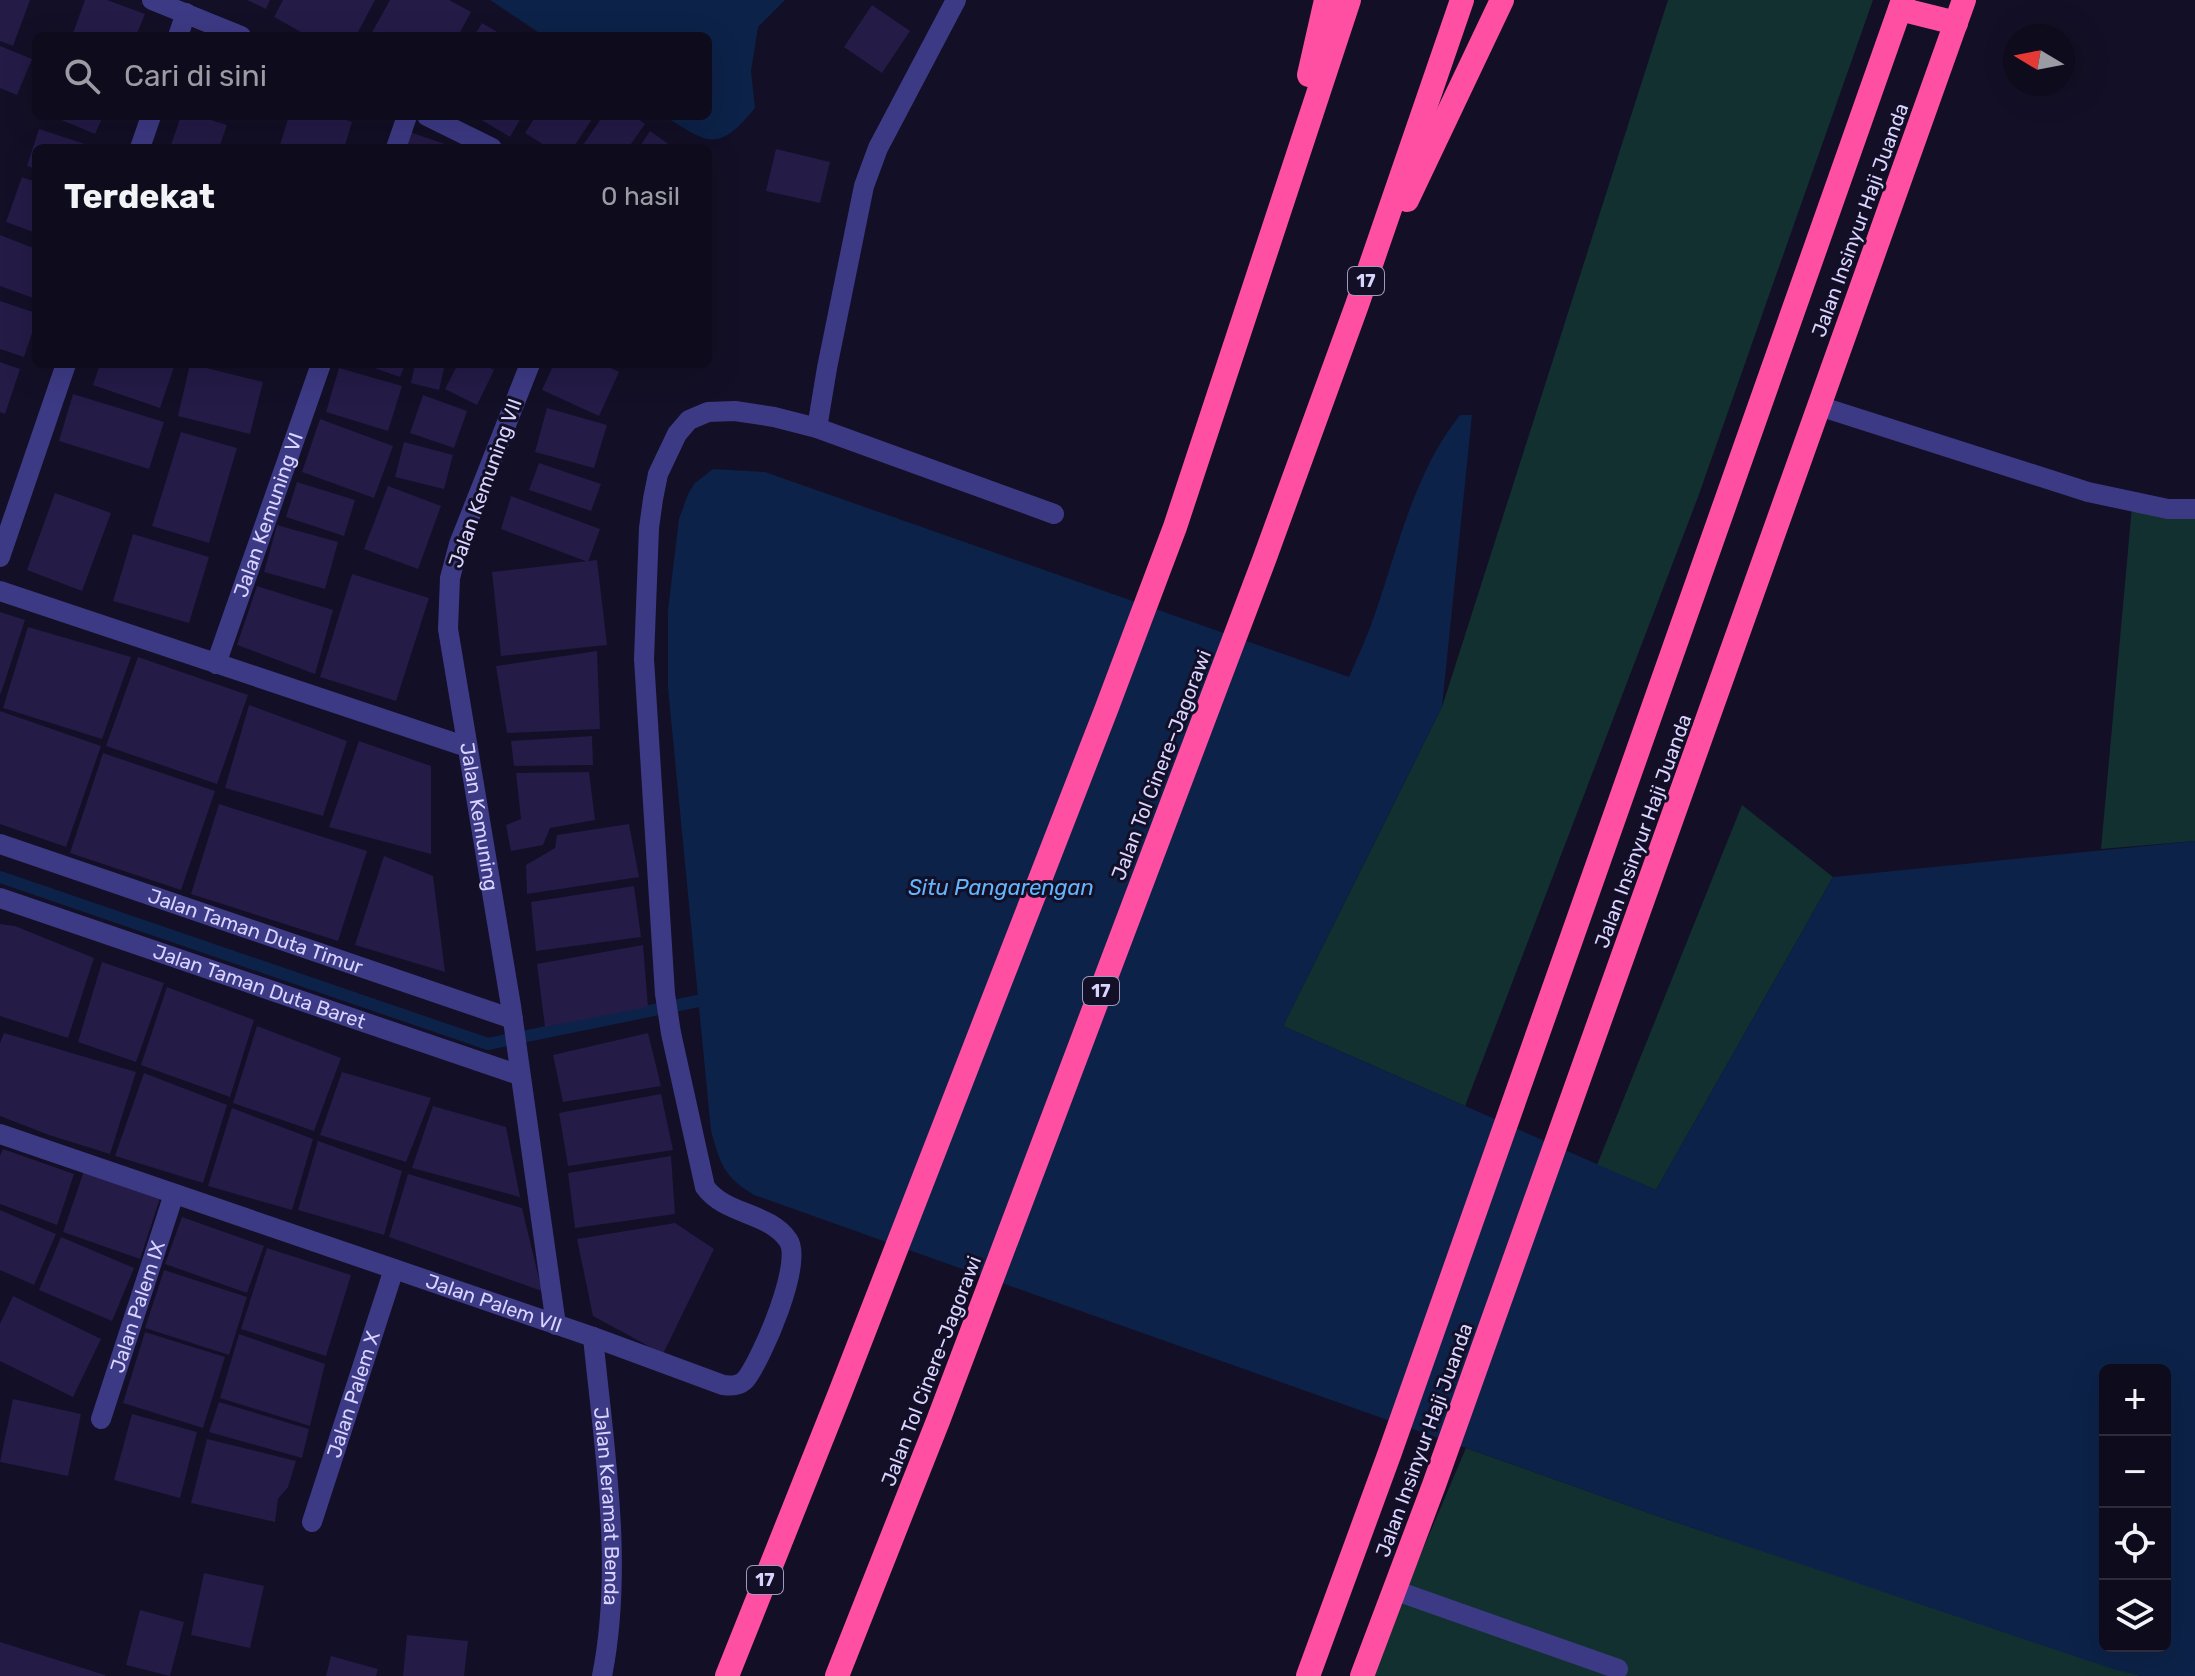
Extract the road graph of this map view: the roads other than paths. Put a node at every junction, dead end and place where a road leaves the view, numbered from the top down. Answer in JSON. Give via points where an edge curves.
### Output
{"nodes":[{"id":1,"x":152,"y":0,"type":"edge"},
{"id":2,"x":956,"y":0,"type":"edge"},
{"id":3,"x":1326,"y":0,"type":"edge"},
{"id":4,"x":1349,"y":0,"type":"edge"},
{"id":5,"x":1462,"y":0,"type":"edge"},
{"id":6,"x":1502,"y":0,"type":"edge"},
{"id":7,"x":1964,"y":0,"type":"edge"},
{"id":8,"x":1902,"y":4,"type":"edge"},
{"id":9,"x":186,"y":13,"type":"junction"},
{"id":10,"x":1956,"y":23,"type":"junction"},
{"id":11,"x":179,"y":32,"type":"edge"},
{"id":12,"x":231,"y":32,"type":"edge"},
{"id":13,"x":150,"y":120,"type":"edge"},
{"id":14,"x":406,"y":120,"type":"edge"},
{"id":15,"x":435,"y":120,"type":"edge"},
{"id":16,"x":141,"y":144,"type":"edge"},
{"id":17,"x":397,"y":144,"type":"edge"},
{"id":18,"x":484,"y":144,"type":"edge"},
{"id":19,"x":1279,"y":206,"type":"junction"},
{"id":20,"x":1357,"y":305,"type":"junction"},
{"id":21,"x":65,"y":368,"type":"edge"},
{"id":22,"x":320,"y":368,"type":"edge"},
{"id":23,"x":528,"y":368,"type":"edge"},
{"id":24,"x":1819,"y":406,"type":"junction"},
{"id":25,"x":817,"y":428,"type":"junction"},
{"id":26,"x":2195,"y":509,"type":"edge"},
{"id":27,"x":1054,"y":514,"type":"dead end"},
{"id":28,"x":0,"y":557,"type":"edge"},
{"id":29,"x":0,"y":591,"type":"edge"},
{"id":30,"x":216,"y":664,"type":"junction"},
{"id":31,"x":467,"y":747,"type":"junction"},
{"id":32,"x":0,"y":844,"type":"edge"},
{"id":33,"x":0,"y":898,"type":"edge"},
{"id":34,"x":513,"y":1024,"type":"junction"},
{"id":35,"x":518,"y":1065,"type":"junction"},
{"id":36,"x":0,"y":1134,"type":"edge"},
{"id":37,"x":174,"y":1194,"type":"junction"},
{"id":38,"x":394,"y":1269,"type":"junction"},
{"id":39,"x":556,"y":1325,"type":"junction"},
{"id":40,"x":593,"y":1337,"type":"junction"},
{"id":41,"x":101,"y":1419,"type":"dead end"},
{"id":42,"x":312,"y":1522,"type":"dead end"},
{"id":43,"x":1394,"y":1590,"type":"junction"},
{"id":44,"x":1618,"y":1669,"type":"dead end"},
{"id":45,"x":602,"y":1676,"type":"edge"},
{"id":46,"x":727,"y":1676,"type":"edge"},
{"id":47,"x":837,"y":1676,"type":"edge"},
{"id":48,"x":1308,"y":1676,"type":"edge"},
{"id":49,"x":1362,"y":1676,"type":"edge"}],
"edges":[{"from":1,"to":9,"type":"street"},
{"from":2,"to":25,"type":"street","via":[[878,148],[864,186]]},
{"from":3,"to":19,"type":"highway"},
{"from":4,"to":19,"type":"highway","number":"17"},
{"from":5,"to":20,"type":"highway","name":"Jalan Tol Cinere–Jagorawi","number":"17"},
{"from":6,"to":20,"type":"highway"},
{"from":7,"to":10,"type":"highway","name":"Jalan Insinyur Haji Juanda"},
{"from":8,"to":10,"type":"highway"},
{"from":8,"to":48,"type":"highway","name":"Jalan Insinyur Haji Juanda"},
{"from":9,"to":11,"type":"street"},
{"from":9,"to":12,"type":"street"},
{"from":10,"to":24,"type":"highway","name":"Jalan Insinyur Haji Juanda"},
{"from":13,"to":16,"type":"street"},
{"from":14,"to":17,"type":"street"},
{"from":15,"to":18,"type":"street"},
{"from":19,"to":46,"type":"highway","number":"17","via":[[1175,527]]},
{"from":20,"to":47,"type":"highway","name":"Jalan Tol Cinere–Jagorawi","number":"17","via":[[938,1421]]},
{"from":21,"to":28,"type":"street"},
{"from":22,"to":30,"type":"street","name":"Jalan Kemuning VI"},
{"from":23,"to":31,"type":"street","name":"Jalan Kemuning VII","via":[[450,578],[448,629]]},
{"from":24,"to":26,"type":"street","via":[[2088,492],[2168,509]]},
{"from":24,"to":43,"type":"highway","name":"Jalan Insinyur Haji Juanda"},
{"from":25,"to":27,"type":"street"},
{"from":25,"to":40,"type":"street","name":"Jalan Palem VII","via":[[735,411],[708,412],[689,420],[677,434],[658,474],[649,528],[644,659],[665,994],[704,1182],[714,1198],[773,1227],[791,1242],[789,1280],[772,1327],[739,1384],[723,1385]]},
{"from":29,"to":30,"type":"street","name":"Jalan Kemuning"},
{"from":30,"to":31,"type":"street","name":"Jalan Kemuning"},
{"from":31,"to":34,"type":"street","name":"Jalan Kemuning"},
{"from":32,"to":34,"type":"street","name":"Jalan Taman Duta Timur"},
{"from":33,"to":35,"type":"street","name":"Jalan Taman Duta Baret"},
{"from":34,"to":35,"type":"street","name":"Jalan Kemuning"},
{"from":35,"to":39,"type":"street","name":"Jalan Kemuning"},
{"from":36,"to":37,"type":"street","name":"Jalan Palem VII"},
{"from":37,"to":38,"type":"street","name":"Jalan Palem VII"},
{"from":37,"to":41,"type":"street","name":"Jalan Palem IX"},
{"from":38,"to":39,"type":"street","name":"Jalan Palem VII"},
{"from":38,"to":42,"type":"street","name":"Jalan Palem X"},
{"from":39,"to":40,"type":"street","name":"Jalan Palem VII"},
{"from":40,"to":45,"type":"street","name":"Jalan Keramat Benda","via":[[611,1554]]},
{"from":43,"to":44,"type":"street"},
{"from":43,"to":49,"type":"highway","name":"Jalan Insinyur Haji Juanda"}]}
